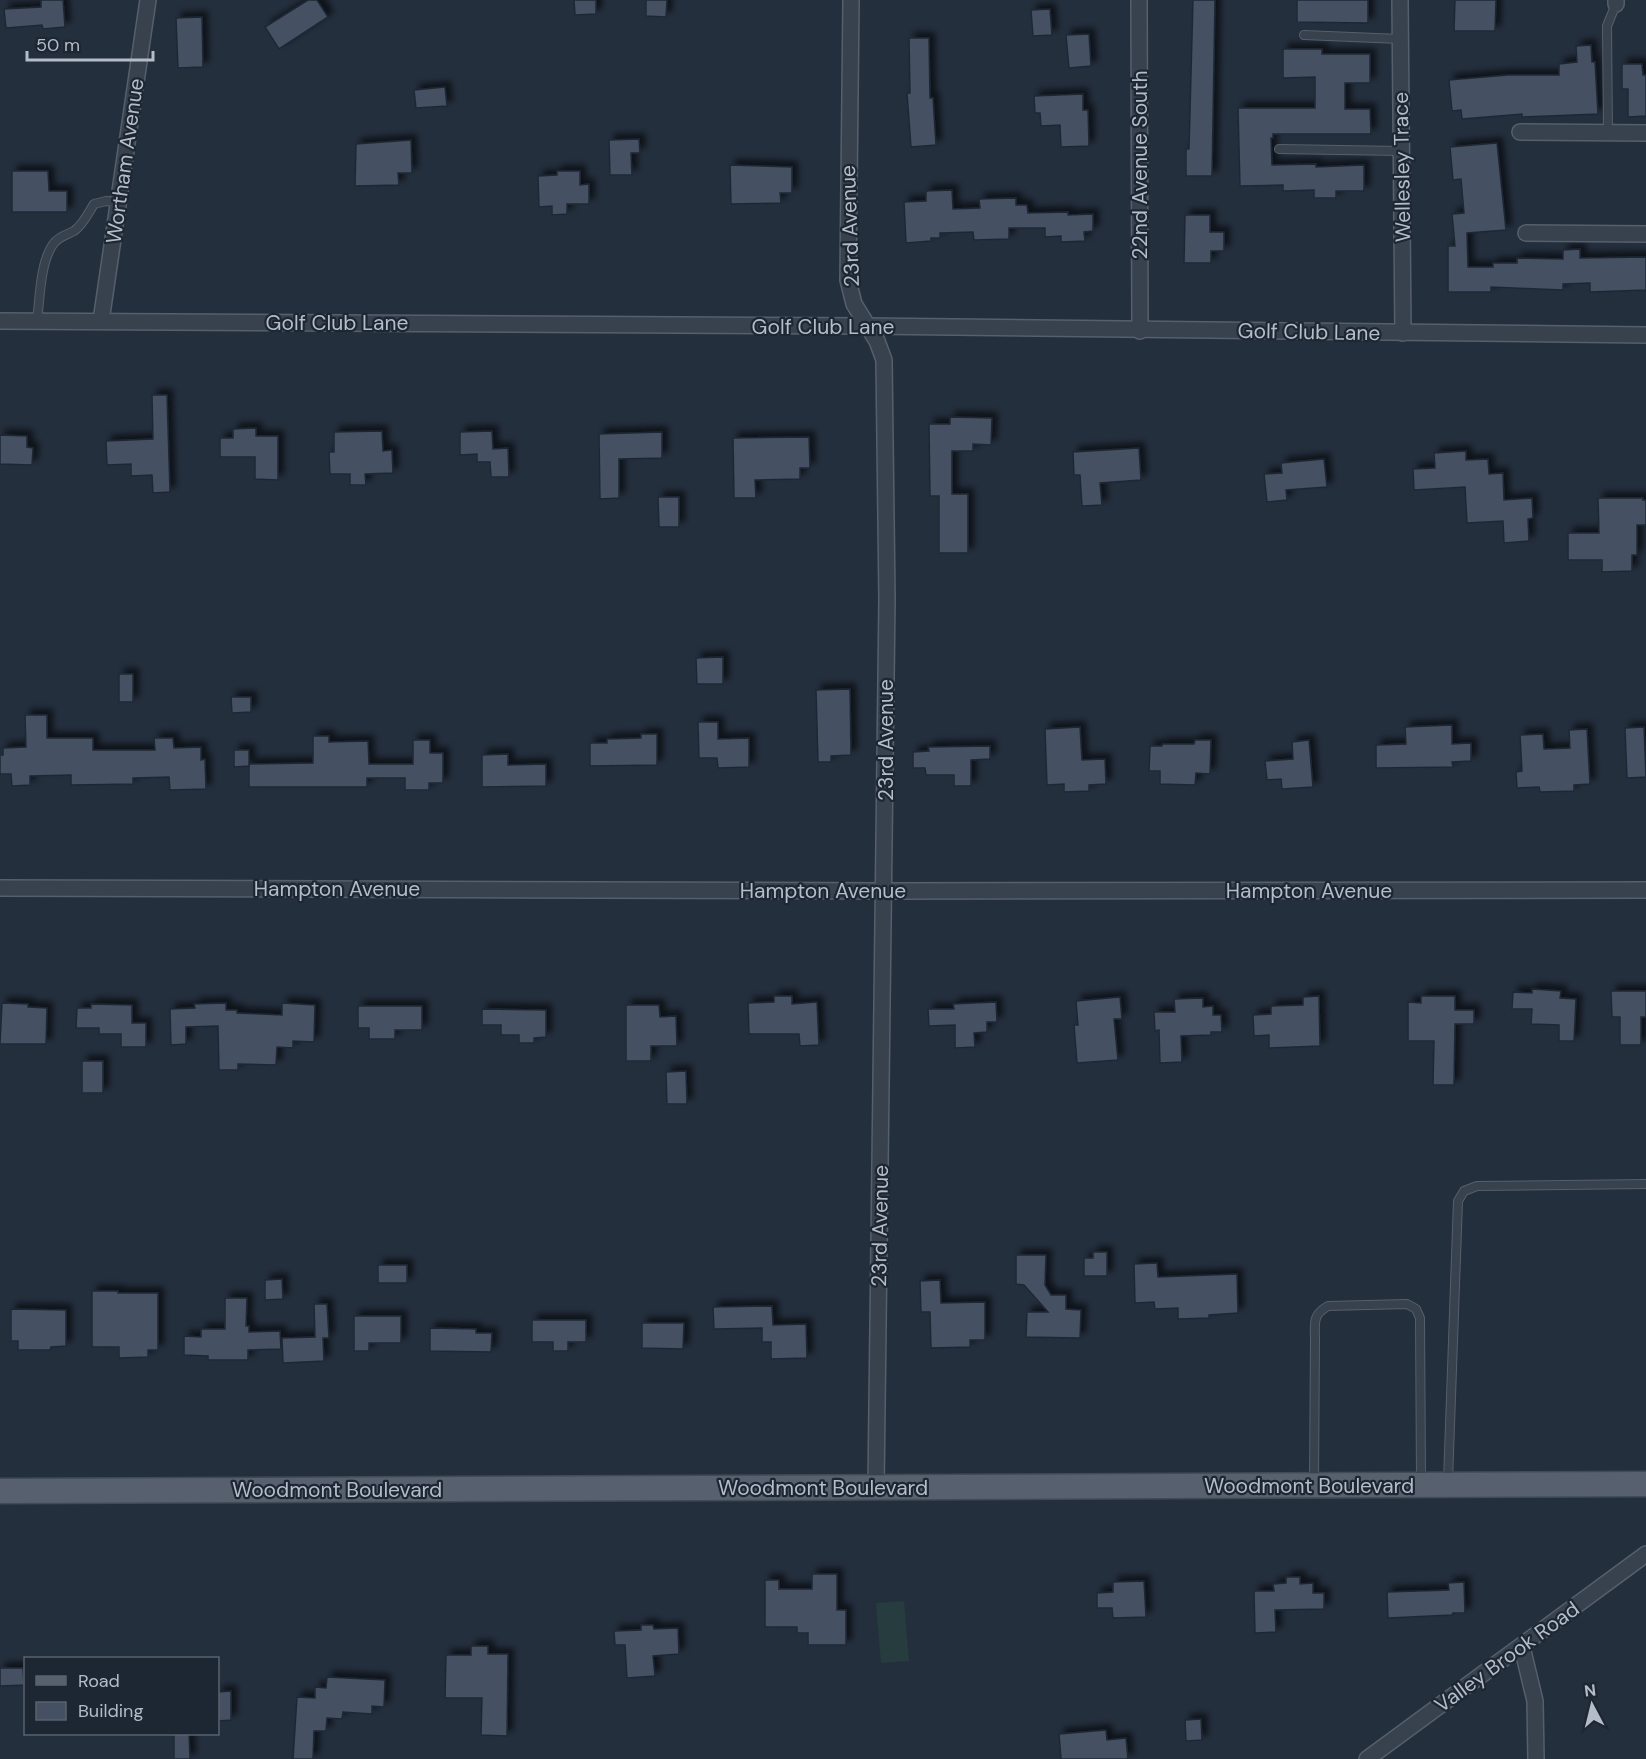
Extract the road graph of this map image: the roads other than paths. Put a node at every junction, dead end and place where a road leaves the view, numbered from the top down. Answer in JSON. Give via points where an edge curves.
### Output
{"nodes":[{"id":1,"x":148,"y":0,"type":"edge"},
{"id":2,"x":851,"y":0,"type":"edge"},
{"id":3,"x":1139,"y":0,"type":"edge"},
{"id":4,"x":1400,"y":0,"type":"edge"},
{"id":5,"x":1616,"y":2,"type":"edge"},
{"id":6,"x":1304,"y":35,"type":"dead end"},
{"id":7,"x":1400,"y":39,"type":"junction"},
{"id":8,"x":1521,"y":132,"type":"dead end"},
{"id":9,"x":1608,"y":133,"type":"junction"},
{"id":10,"x":1646,"y":133,"type":"edge"},
{"id":11,"x":1279,"y":149,"type":"dead end"},
{"id":12,"x":1401,"y":151,"type":"junction"},
{"id":13,"x":119,"y":202,"type":"junction"},
{"id":14,"x":1526,"y":232,"type":"dead end"},
{"id":15,"x":1646,"y":234,"type":"edge"},
{"id":16,"x":0,"y":321,"type":"edge"},
{"id":17,"x":37,"y":321,"type":"junction"},
{"id":18,"x":101,"y":321,"type":"junction"},
{"id":19,"x":867,"y":326,"type":"junction"},
{"id":20,"x":1140,"y":331,"type":"junction"},
{"id":21,"x":1403,"y":333,"type":"junction"},
{"id":22,"x":1646,"y":335,"type":"edge"},
{"id":23,"x":0,"y":888,"type":"edge"},
{"id":24,"x":1646,"y":890,"type":"edge"},
{"id":25,"x":885,"y":891,"type":"junction"},
{"id":26,"x":1646,"y":1184,"type":"edge"},
{"id":27,"x":1646,"y":1484,"type":"edge"},
{"id":28,"x":1421,"y":1485,"type":"junction"},
{"id":29,"x":1448,"y":1485,"type":"junction"},
{"id":30,"x":1314,"y":1486,"type":"junction"},
{"id":31,"x":876,"y":1488,"type":"junction"},
{"id":32,"x":0,"y":1491,"type":"edge"},
{"id":33,"x":1646,"y":1554,"type":"edge"},
{"id":34,"x":1522,"y":1647,"type":"junction"},
{"id":35,"x":1367,"y":1759,"type":"edge"},
{"id":36,"x":1536,"y":1759,"type":"edge"}],
"edges":[{"from":1,"to":13,"type":"street","name":"Wortham Avenue"},
{"from":2,"to":19,"type":"street","name":"23rd Avenue","via":[[848,280],[854,304]]},
{"from":3,"to":20,"type":"street","name":"22nd Avenue South"},
{"from":4,"to":7,"type":"street","name":"Wellesley Trace"},
{"from":5,"to":9,"type":"lane","via":[[1607,26]]},
{"from":6,"to":7,"type":"lane"},
{"from":7,"to":12,"type":"street","name":"Wellesley Trace"},
{"from":8,"to":9,"type":"street"},
{"from":9,"to":10,"type":"street"},
{"from":11,"to":12,"type":"lane"},
{"from":12,"to":21,"type":"street","name":"Wellesley Trace"},
{"from":13,"to":17,"type":"lane","via":[[94,204],[74,231],[53,244],[46,259]]},
{"from":13,"to":18,"type":"street","name":"Wortham Avenue"},
{"from":14,"to":15,"type":"street"},
{"from":16,"to":17,"type":"street","name":"Golf Club Lane"},
{"from":17,"to":18,"type":"street","name":"Golf Club Lane"},
{"from":18,"to":19,"type":"street","name":"Golf Club Lane"},
{"from":19,"to":20,"type":"street","name":"Golf Club Lane"},
{"from":19,"to":25,"type":"street","name":"23rd Avenue","via":[[884,360]]},
{"from":20,"to":21,"type":"street","name":"Golf Club Lane"},
{"from":21,"to":22,"type":"street","name":"Golf Club Lane"},
{"from":23,"to":25,"type":"street","name":"Hampton Avenue"},
{"from":24,"to":25,"type":"street","name":"Hampton Avenue"},
{"from":25,"to":31,"type":"street","name":"23rd Avenue"},
{"from":26,"to":29,"type":"lane","via":[[1478,1186],[1464,1191],[1458,1202]]},
{"from":27,"to":29,"type":"main road","name":"Woodmont Boulevard"},
{"from":28,"to":29,"type":"main road","name":"Woodmont Boulevard"},
{"from":28,"to":30,"type":"main road","name":"Woodmont Boulevard"},
{"from":28,"to":30,"type":"lane","via":[[1420,1318],[1416,1309],[1407,1304],[1329,1306],[1319,1311],[1315,1319]]},
{"from":30,"to":31,"type":"main road","name":"Woodmont Boulevard"},
{"from":31,"to":32,"type":"main road","name":"Woodmont Boulevard"},
{"from":33,"to":34,"type":"street","name":"Valley Brook Road"},
{"from":34,"to":35,"type":"street","name":"Valley Brook Road"},
{"from":34,"to":36,"type":"street","via":[[1535,1701]]}]}
